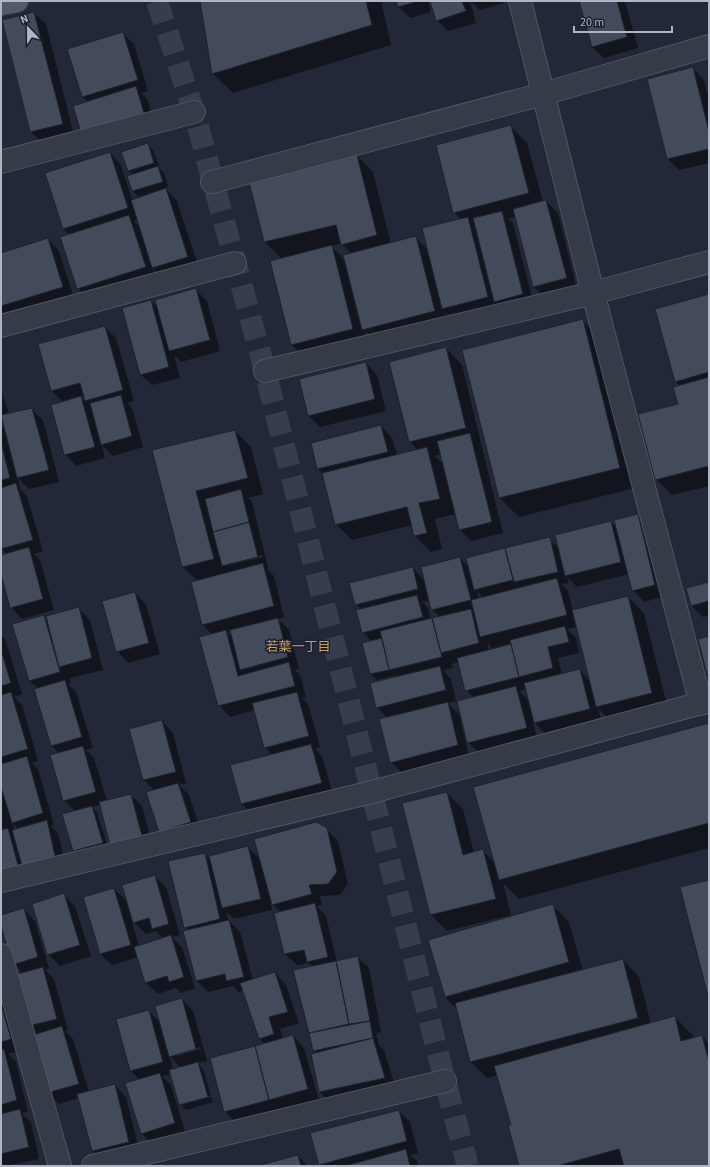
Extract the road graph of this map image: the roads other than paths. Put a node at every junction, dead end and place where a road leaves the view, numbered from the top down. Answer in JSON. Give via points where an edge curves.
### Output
{"nodes":[{"id":1,"x":17,"y":1,"type":"edge"},
{"id":2,"x":520,"y":1,"type":"edge"},
{"id":3,"x":1,"y":4,"type":"edge"},
{"id":4,"x":709,"y":46,"type":"edge"},
{"id":5,"x":543,"y":94,"type":"junction"},
{"id":6,"x":194,"y":112,"type":"dead end"},
{"id":7,"x":1,"y":162,"type":"edge"},
{"id":8,"x":212,"y":182,"type":"dead end"},
{"id":9,"x":709,"y":262,"type":"edge"},
{"id":10,"x":235,"y":263,"type":"dead end"},
{"id":11,"x":593,"y":293,"type":"junction"},
{"id":12,"x":1,"y":326,"type":"edge"},
{"id":13,"x":265,"y":371,"type":"dead end"},
{"id":14,"x":705,"y":702,"type":"edge"},
{"id":15,"x":1,"y":881,"type":"edge"},
{"id":16,"x":1,"y":955,"type":"edge"},
{"id":17,"x":445,"y":1081,"type":"dead end"},
{"id":18,"x":60,"y":1166,"type":"edge"},
{"id":19,"x":93,"y":1166,"type":"edge"}],
"edges":[{"from":1,"to":3,"type":"main road"},
{"from":2,"to":5,"type":"street"},
{"from":4,"to":5,"type":"street"},
{"from":5,"to":8,"type":"street"},
{"from":5,"to":11,"type":"street"},
{"from":6,"to":7,"type":"street"},
{"from":9,"to":11,"type":"street"},
{"from":10,"to":12,"type":"street"},
{"from":11,"to":13,"type":"street"},
{"from":11,"to":14,"type":"street"},
{"from":14,"to":15,"type":"street","via":[[372,792]]},
{"from":16,"to":18,"type":"street"},
{"from":17,"to":19,"type":"street"}]}
